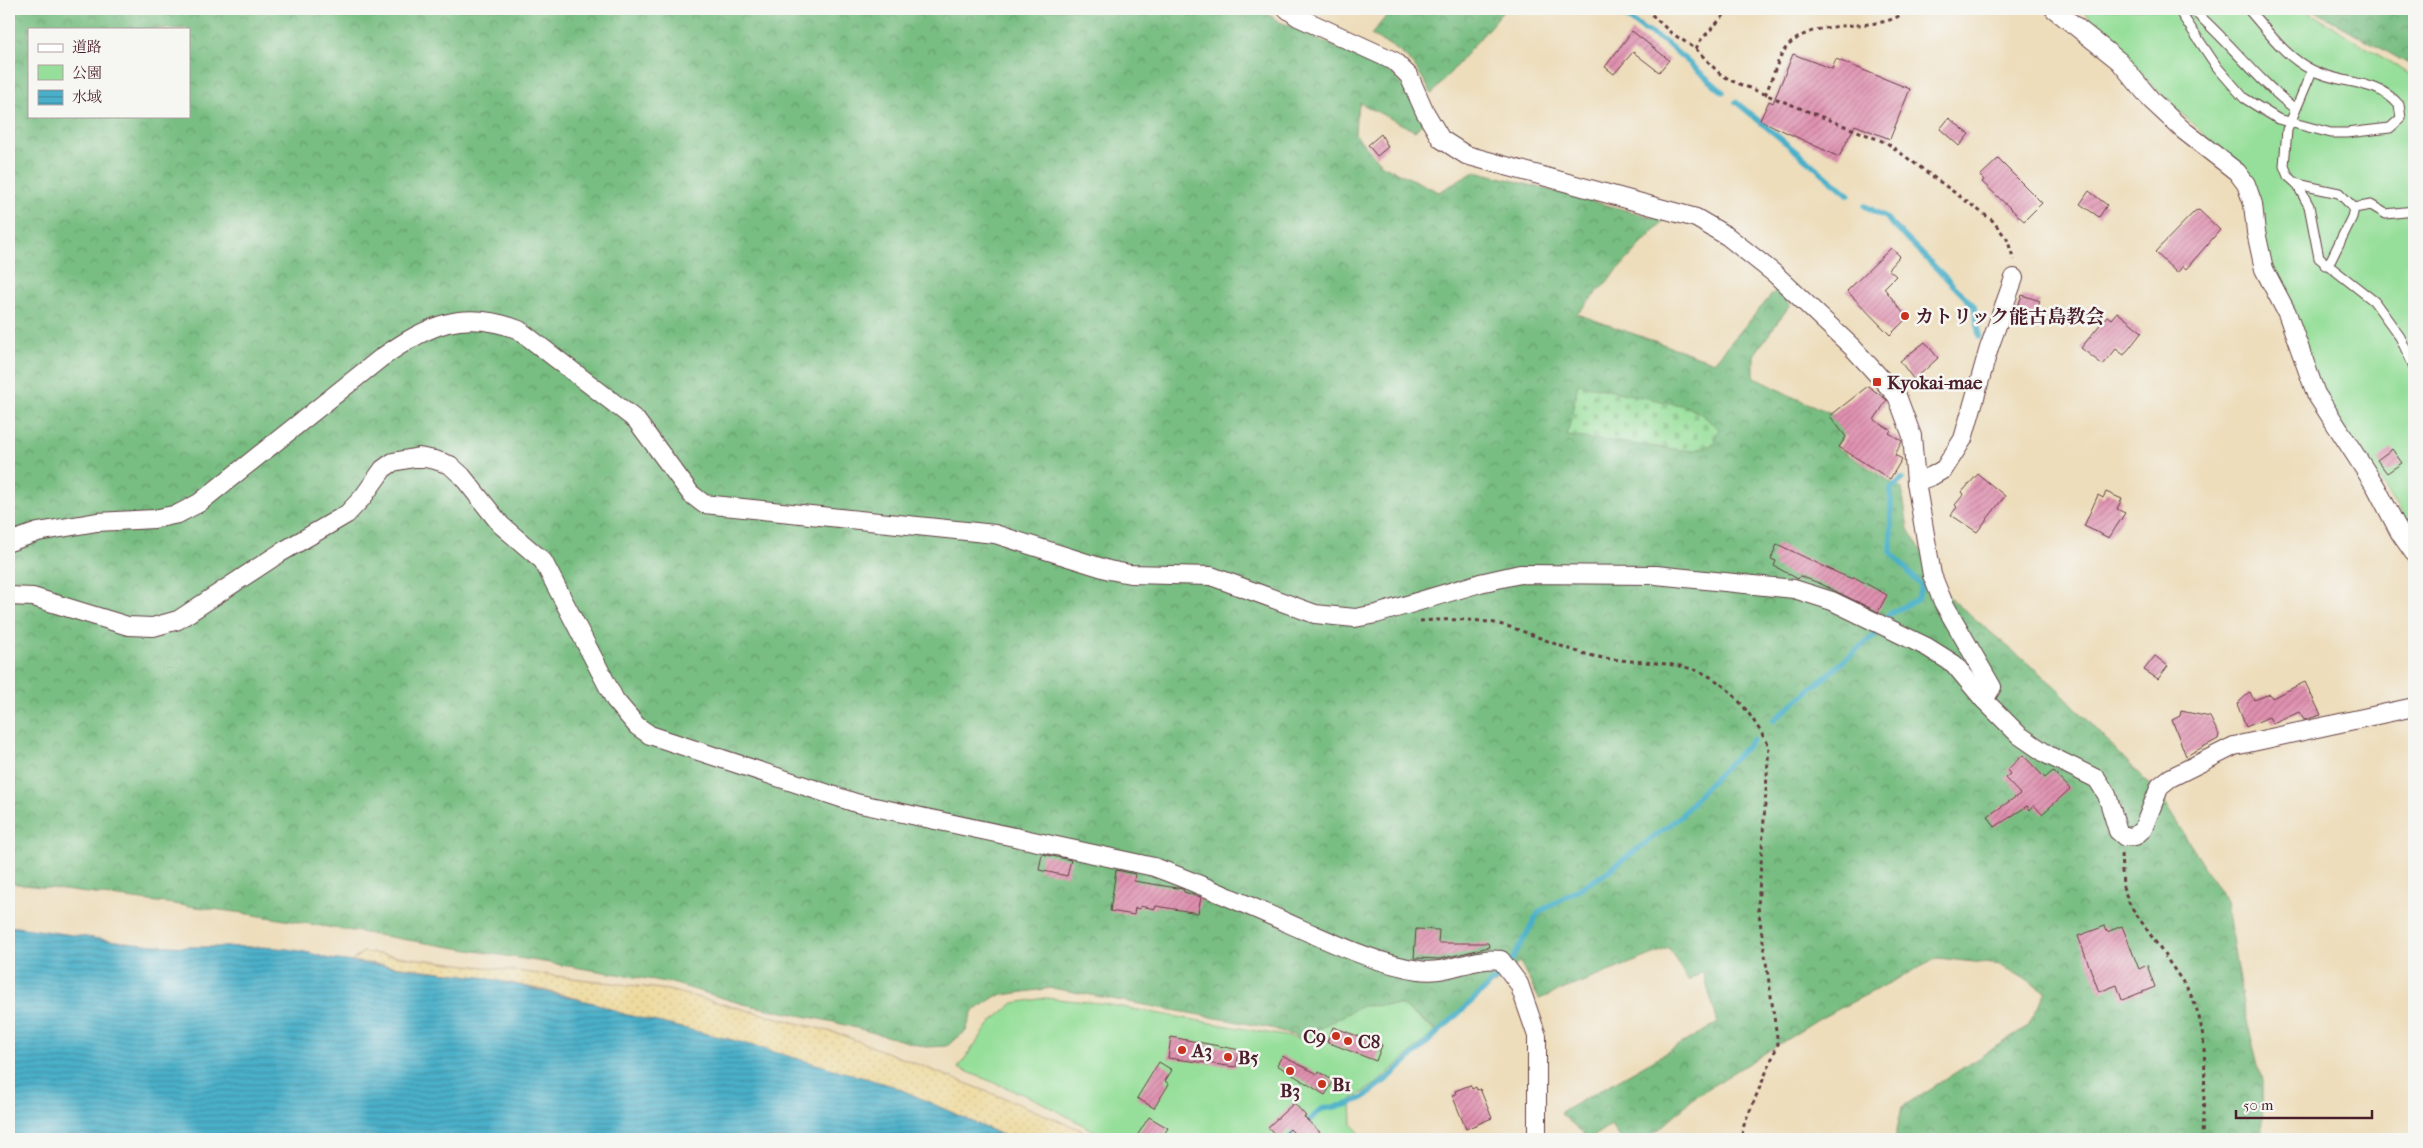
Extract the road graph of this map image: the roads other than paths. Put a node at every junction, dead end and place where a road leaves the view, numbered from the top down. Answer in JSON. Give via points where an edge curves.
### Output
{"nodes":[{"id":1,"x":1287,"y":9,"type":"edge"},
{"id":2,"x":2054,"y":9,"type":"edge"},
{"id":3,"x":2178,"y":9,"type":"edge"},
{"id":4,"x":2248,"y":9,"type":"edge"},
{"id":5,"x":2195,"y":10,"type":"edge"},
{"id":6,"x":2185,"y":18,"type":"junction"},
{"id":7,"x":2312,"y":71,"type":"junction"},
{"id":8,"x":2294,"y":108,"type":"junction"},
{"id":9,"x":2291,"y":122,"type":"junction"},
{"id":10,"x":2297,"y":184,"type":"junction"},
{"id":11,"x":2354,"y":208,"type":"junction"},
{"id":12,"x":2414,"y":211,"type":"edge"},
{"id":13,"x":2325,"y":265,"type":"junction"},
{"id":14,"x":2014,"y":278,"type":"road end"},
{"id":15,"x":2414,"y":368,"type":"edge"},
{"id":16,"x":1916,"y":482,"type":"junction"},
{"id":17,"x":9,"y":542,"type":"edge"},
{"id":18,"x":2414,"y":553,"type":"edge"},
{"id":19,"x":9,"y":596,"type":"edge"},
{"id":20,"x":1984,"y":700,"type":"junction"},
{"id":21,"x":2414,"y":707,"type":"edge"},
{"id":22,"x":1537,"y":1139,"type":"edge"}],
"edges":[{"from":1,"to":16,"type":"street","via":[[1394,61],[1409,76],[1424,112],[1441,139],[1466,155],[1696,218],[1727,236],[1775,274],[1893,391],[1912,436]]},
{"from":2,"to":18,"type":"street","via":[[2119,61],[2152,101],[2237,172],[2246,184],[2253,204],[2264,269],[2287,313],[2316,394]]},
{"from":3,"to":6,"type":"lane"},
{"from":4,"to":7,"type":"lane","via":[[2280,45]]},
{"from":5,"to":6,"type":"lane"},
{"from":5,"to":8,"type":"lane","via":[[2266,86]]},
{"from":6,"to":9,"type":"lane","via":[[2217,67],[2244,98],[2278,119]]},
{"from":7,"to":8,"type":"lane"},
{"from":7,"to":9,"type":"lane","via":[[2379,89],[2399,106],[2401,118],[2390,128],[2347,133],[2331,133]]},
{"from":8,"to":9,"type":"lane"},
{"from":9,"to":10,"type":"lane","via":[[2286,130],[2284,166],[2288,176]]},
{"from":10,"to":11,"type":"lane","via":[[2339,193]]},
{"from":10,"to":13,"type":"lane","via":[[2309,206],[2315,245]]},
{"from":11,"to":12,"type":"lane","via":[[2371,205],[2386,214]]},
{"from":11,"to":13,"type":"lane","via":[[2352,218]]},
{"from":13,"to":15,"type":"lane","via":[[2374,301],[2400,337]]},
{"from":14,"to":16,"type":"street","via":[[1989,348],[1963,439],[1944,469]]},
{"from":16,"to":20,"type":"street","via":[[1932,575],[1943,602],[1992,688]]},
{"from":17,"to":20,"type":"street","via":[[38,532],[178,514],[206,497],[408,339],[435,326],[456,320],[478,319],[519,330],[636,420],[691,494],[704,504],[996,534],[1109,570],[1130,574],[1211,576],[1315,614],[1355,618],[1520,574],[1656,575],[1794,589],[1832,601],[1927,646],[1954,664]]},
{"from":19,"to":22,"type":"street","via":[[33,597],[128,626],[153,627],[178,620],[280,553],[347,514],[383,469],[393,462],[419,457],[450,465],[502,524],[543,561],[615,700],[637,726],[650,734],[856,804],[1154,867],[1189,879],[1334,944],[1397,966],[1421,971],[1447,969],[1489,958],[1501,960],[1519,984],[1537,1036]]},
{"from":20,"to":21,"type":"street","via":[[2026,740],[2048,755],[2097,779],[2107,795],[2118,831],[2125,836],[2135,836],[2143,829],[2160,786],[2234,746]]}]}
